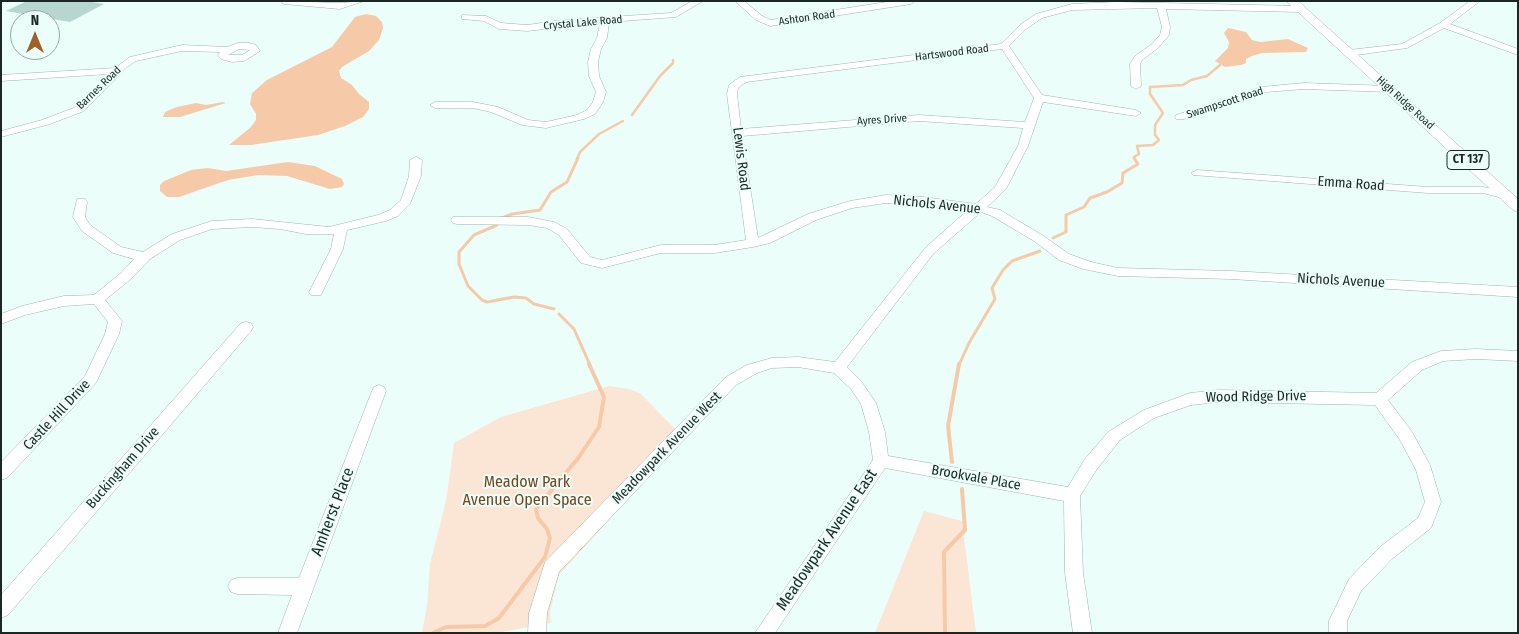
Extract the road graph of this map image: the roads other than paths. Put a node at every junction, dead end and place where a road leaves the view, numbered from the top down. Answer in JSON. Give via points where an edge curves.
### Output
{"nodes":[{"id":1,"x":284,"y":1,"type":"edge"},
{"id":2,"x":699,"y":1,"type":"edge"},
{"id":3,"x":739,"y":1,"type":"edge"},
{"id":4,"x":911,"y":1,"type":"edge"},
{"id":5,"x":1059,"y":1,"type":"edge"},
{"id":6,"x":1476,"y":1,"type":"edge"},
{"id":7,"x":358,"y":2,"type":"edge"},
{"id":8,"x":1296,"y":5,"type":"edge"},
{"id":9,"x":1161,"y":6,"type":"junction"},
{"id":10,"x":1072,"y":7,"type":"junction"},
{"id":11,"x":465,"y":17,"type":"dead end"},
{"id":12,"x":605,"y":21,"type":"junction"},
{"id":13,"x":1443,"y":25,"type":"junction"},
{"id":14,"x":1004,"y":46,"type":"junction"},
{"id":15,"x":228,"y":50,"type":"dead end"},
{"id":16,"x":1518,"y":52,"type":"edge"},
{"id":17,"x":1349,"y":53,"type":"junction"},
{"id":18,"x":118,"y":71,"type":"junction"},
{"id":19,"x":1,"y":78,"type":"edge"},
{"id":20,"x":743,"y":79,"type":"joint"},
{"id":21,"x":1136,"y":86,"type":"dead end"},
{"id":22,"x":1389,"y":89,"type":"junction"},
{"id":23,"x":1039,"y":98,"type":"junction"},
{"id":24,"x":435,"y":104,"type":"dead end"},
{"id":25,"x":1136,"y":113,"type":"dead end"},
{"id":26,"x":1180,"y":117,"type":"dead end"},
{"id":27,"x":1028,"y":125,"type":"junction"},
{"id":28,"x":736,"y":133,"type":"junction"},
{"id":29,"x":1,"y":134,"type":"edge"},
{"id":30,"x":416,"y":160,"type":"dead end"},
{"id":31,"x":1196,"y":173,"type":"dead end"},
{"id":32,"x":1506,"y":195,"type":"junction"},
{"id":33,"x":81,"y":202,"type":"dead end"},
{"id":34,"x":1518,"y":207,"type":"edge"},
{"id":35,"x":978,"y":208,"type":"junction"},
{"id":36,"x":457,"y":220,"type":"dead end"},
{"id":37,"x":342,"y":229,"type":"junction"},
{"id":38,"x":753,"y":244,"type":"junction"},
{"id":39,"x":145,"y":256,"type":"junction"},
{"id":40,"x":316,"y":292,"type":"dead end"},
{"id":41,"x":1518,"y":292,"type":"edge"},
{"id":42,"x":97,"y":299,"type":"junction"},
{"id":43,"x":1,"y":319,"type":"edge"},
{"id":44,"x":246,"y":327,"type":"dead end"},
{"id":45,"x":1518,"y":356,"type":"edge"},
{"id":46,"x":838,"y":368,"type":"junction"},
{"id":47,"x":379,"y":391,"type":"dead end"},
{"id":48,"x":1379,"y":399,"type":"junction"},
{"id":49,"x":881,"y":461,"type":"junction"},
{"id":50,"x":1,"y":474,"type":"edge"},
{"id":51,"x":1072,"y":495,"type":"junction"},
{"id":52,"x":237,"y":586,"type":"dead end"},
{"id":53,"x":304,"y":587,"type":"junction"},
{"id":54,"x":1,"y":609,"type":"edge"},
{"id":55,"x":287,"y":633,"type":"edge"},
{"id":56,"x":537,"y":633,"type":"edge"},
{"id":57,"x":764,"y":633,"type":"edge"},
{"id":58,"x":1083,"y":633,"type":"edge"},
{"id":59,"x":1338,"y":633,"type":"edge"}],
"edges":[{"from":1,"to":7,"type":"street","via":[[340,6]]},
{"from":2,"to":12,"type":"street","name":"Crystal Lake Road","via":[[672,15]]},
{"from":3,"to":4,"type":"street","name":"Ashton Road","via":[[770,23]]},
{"from":5,"to":10,"type":"street"},
{"from":6,"to":13,"type":"street"},
{"from":8,"to":9,"type":"street","name":"Hartswood Road"},
{"from":8,"to":17,"type":"main road","name":"High Ridge Road","number":"CT 137"},
{"from":9,"to":10,"type":"street","name":"Hartswood Road","via":[[1096,4]]},
{"from":9,"to":21,"type":"street","via":[[1166,27],[1164,35],[1138,58],[1135,64]]},
{"from":10,"to":14,"type":"street","name":"Hartswood Road","via":[[1039,16],[1023,26]]},
{"from":11,"to":12,"type":"street","name":"Crystal Lake Road","via":[[486,19],[499,26],[527,28]]},
{"from":12,"to":24,"type":"street","via":[[593,62],[594,76],[601,92],[591,112],[580,118],[546,125],[526,124],[494,109]]},
{"from":13,"to":16,"type":"street"},
{"from":13,"to":17,"type":"street","via":[[1404,46]]},
{"from":14,"to":20,"type":"street","name":"Hartswood Road"},
{"from":14,"to":23,"type":"street"},
{"from":15,"to":18,"type":"street","name":"Barnes Road","via":[[182,48],[156,52],[133,58]]},
{"from":17,"to":22,"type":"main road","name":"High Ridge Road","number":"CT 137"},
{"from":18,"to":19,"type":"street"},
{"from":18,"to":29,"type":"street","name":"Barnes Road","via":[[80,109]]},
{"from":20,"to":28,"type":"street","name":"Lewis Road","via":[[734,87],[732,94]]},
{"from":22,"to":26,"type":"street","name":"Swampscott Road","via":[[1304,86],[1266,89]]},
{"from":22,"to":32,"type":"main road","name":"High Ridge Road","number":"CT 137"},
{"from":23,"to":25,"type":"street"},
{"from":23,"to":27,"type":"street"},
{"from":27,"to":28,"type":"street","name":"Ayres Drive","via":[[919,118]]},
{"from":27,"to":35,"type":"street","via":[[1023,146],[1000,189]]},
{"from":28,"to":38,"type":"street","name":"Lewis Road"},
{"from":30,"to":37,"type":"street","via":[[416,176],[401,207],[382,218]]},
{"from":31,"to":32,"type":"street","name":"Emma Road","via":[[1428,190],[1483,190]]},
{"from":32,"to":34,"type":"main road","name":"High Ridge Road","number":"CT 137"},
{"from":33,"to":39,"type":"street","via":[[79,217],[86,228],[117,250]]},
{"from":35,"to":38,"type":"street","name":"Nichols Avenue","via":[[886,199],[850,205],[812,217]]},
{"from":35,"to":41,"type":"street","name":"Nichols Avenue","via":[[996,213],[1064,257],[1118,272],[1231,275]]},
{"from":35,"to":46,"type":"street","via":[[930,250]]},
{"from":36,"to":38,"type":"street","name":"Nichols Avenue","via":[[528,221],[550,225],[563,232],[586,260],[602,264],[661,249],[722,249]]},
{"from":37,"to":39,"type":"street","via":[[306,230],[252,223],[212,225],[176,237]]},
{"from":37,"to":40,"type":"street","via":[[337,249]]},
{"from":39,"to":42,"type":"street"},
{"from":42,"to":43,"type":"street","via":[[64,301]]},
{"from":42,"to":50,"type":"street","name":"Castle Hill Drive","via":[[115,320],[91,379]]},
{"from":44,"to":54,"type":"street","name":"Buckingham Drive"},
{"from":45,"to":48,"type":"street","via":[[1441,356],[1417,366]]},
{"from":46,"to":49,"type":"street","name":"Meadowpark Avenue East","via":[[856,385],[868,403]]},
{"from":46,"to":56,"type":"street","name":"Meadowpark Avenue West","via":[[798,362],[772,363],[752,369],[731,381],[552,568],[538,613]]},
{"from":47,"to":53,"type":"street","name":"Amherst Place"},
{"from":48,"to":51,"type":"street","name":"Wood Ridge Drive","via":[[1219,396],[1190,399],[1148,414],[1114,436]]},
{"from":48,"to":59,"type":"street","via":[[1406,436],[1424,470],[1433,502],[1425,524],[1386,553],[1355,585],[1338,621]]},
{"from":49,"to":51,"type":"street","name":"Brookvale Place"},
{"from":49,"to":57,"type":"street","name":"Meadowpark Avenue East"},
{"from":51,"to":58,"type":"street","via":[[1074,573]]},
{"from":52,"to":53,"type":"street"},
{"from":53,"to":55,"type":"street","name":"Amherst Place"}]}
